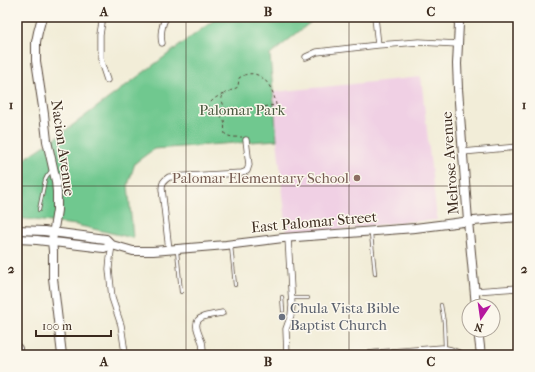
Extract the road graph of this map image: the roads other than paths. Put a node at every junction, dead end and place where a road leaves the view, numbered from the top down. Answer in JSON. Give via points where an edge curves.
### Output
{"nodes":[{"id":1,"x":42,"y":17,"type":"edge"},
{"id":2,"x":104,"y":17,"type":"edge"},
{"id":3,"x":166,"y":17,"type":"edge"},
{"id":4,"x":375,"y":17,"type":"edge"},
{"id":5,"x":457,"y":17,"type":"edge"},
{"id":6,"x":162,"y":43,"type":"dead end"},
{"id":7,"x":458,"y":44,"type":"junction"},
{"id":8,"x":378,"y":45,"type":"junction"},
{"id":9,"x":306,"y":57,"type":"dead end"},
{"id":10,"x":107,"y":80,"type":"dead end"},
{"id":11,"x":246,"y":138,"type":"road end"},
{"id":12,"x":518,"y":147,"type":"edge"},
{"id":13,"x":463,"y":152,"type":"junction"},
{"id":14,"x":53,"y":169,"type":"junction"},
{"id":15,"x":39,"y":210,"type":"dead end"},
{"id":16,"x":518,"y":217,"type":"edge"},
{"id":17,"x":468,"y":221,"type":"junction"},
{"id":18,"x":18,"y":230,"type":"edge"},
{"id":19,"x":371,"y":231,"type":"junction"},
{"id":20,"x":53,"y":233,"type":"junction"},
{"id":21,"x":288,"y":238,"type":"junction"},
{"id":22,"x":17,"y":239,"type":"edge"},
{"id":23,"x":52,"y":242,"type":"junction"},
{"id":24,"x":230,"y":244,"type":"junction"},
{"id":25,"x":112,"y":245,"type":"junction"},
{"id":26,"x":173,"y":249,"type":"junction"},
{"id":27,"x":375,"y":274,"type":"dead end"},
{"id":28,"x":234,"y":285,"type":"dead end"},
{"id":29,"x":518,"y":288,"type":"edge"},
{"id":30,"x":475,"y":291,"type":"junction"},
{"id":31,"x":181,"y":292,"type":"dead end"},
{"id":32,"x":282,"y":297,"type":"dead end"},
{"id":33,"x":291,"y":298,"type":"junction"},
{"id":34,"x":308,"y":298,"type":"dead end"},
{"id":35,"x":475,"y":298,"type":"edge"},
{"id":36,"x":441,"y":305,"type":"dead end"},
{"id":37,"x":283,"y":311,"type":"dead end"},
{"id":38,"x":222,"y":313,"type":"dead end"},
{"id":39,"x":479,"y":338,"type":"edge"},
{"id":40,"x":17,"y":349,"type":"edge"},
{"id":41,"x":446,"y":349,"type":"junction"},
{"id":42,"x":125,"y":353,"type":"dead end"},
{"id":43,"x":413,"y":353,"type":"edge"},
{"id":44,"x":518,"y":354,"type":"edge"},
{"id":45,"x":18,"y":355,"type":"edge"},
{"id":46,"x":62,"y":355,"type":"edge"},
{"id":47,"x":203,"y":355,"type":"edge"},
{"id":48,"x":287,"y":355,"type":"edge"},
{"id":49,"x":361,"y":355,"type":"edge"},
{"id":50,"x":464,"y":355,"type":"edge"},
{"id":51,"x":481,"y":355,"type":"edge"},
{"id":52,"x":510,"y":355,"type":"edge"}],
"edges":[{"from":1,"to":14,"type":"street","name":"Nacion Avenue","via":[[36,42],[36,61]]},
{"from":2,"to":10,"type":"street","via":[[100,34],[100,59]]},
{"from":3,"to":6,"type":"street","via":[[160,37]]},
{"from":4,"to":8,"type":"street"},
{"from":5,"to":7,"type":"street","name":"Melrose Avenue"},
{"from":7,"to":8,"type":"street","via":[[419,42]]},
{"from":7,"to":13,"type":"street","name":"Melrose Avenue","via":[[457,78]]},
{"from":8,"to":9,"type":"street","via":[[317,52]]},
{"from":11,"to":26,"type":"street","via":[[249,165],[242,173],[169,177],[162,183]]},
{"from":12,"to":13,"type":"street"},
{"from":13,"to":17,"type":"street","name":"Melrose Avenue"},
{"from":14,"to":15,"type":"lane","via":[[45,180]]},
{"from":14,"to":20,"type":"street","name":"Nacion Avenue","via":[[58,202]]},
{"from":16,"to":17,"type":"street","name":"East Palomar Street"},
{"from":17,"to":19,"type":"street","name":"East Palomar Street"},
{"from":17,"to":30,"type":"street","name":"Melrose Avenue"},
{"from":18,"to":20,"type":"street","name":"East Palomar Street"},
{"from":19,"to":21,"type":"street","name":"East Palomar Street"},
{"from":19,"to":27,"type":"lane"},
{"from":20,"to":23,"type":"street","name":"Nacion Avenue"},
{"from":20,"to":25,"type":"street","name":"East Palomar Street","via":[[106,240]]},
{"from":21,"to":24,"type":"street","name":"East Palomar Street"},
{"from":21,"to":33,"type":"street"},
{"from":22,"to":23,"type":"street","name":"East Palomar Street"},
{"from":23,"to":25,"type":"street","name":"East Palomar Street","via":[[104,248]]},
{"from":23,"to":46,"type":"street","name":"Nacion Avenue","via":[[53,278]]},
{"from":24,"to":26,"type":"street","name":"East Palomar Street"},
{"from":24,"to":28,"type":"lane"},
{"from":25,"to":26,"type":"street","name":"East Palomar Street","via":[[133,251]]},
{"from":25,"to":42,"type":"street","via":[[112,298],[121,325]]},
{"from":26,"to":31,"type":"lane"},
{"from":29,"to":30,"type":"street"},
{"from":30,"to":35,"type":"street","name":"Melrose Avenue"},
{"from":32,"to":37,"type":"lane"},
{"from":33,"to":34,"type":"lane"},
{"from":33,"to":48,"type":"street","via":[[292,306],[286,329]]},
{"from":36,"to":41,"type":"lane"},
{"from":38,"to":47,"type":"street","via":[[202,317],[197,321],[196,329]]},
{"from":39,"to":51,"type":"street"},
{"from":40,"to":45,"type":"highway"},
{"from":41,"to":43,"type":"street"},
{"from":41,"to":50,"type":"street"},
{"from":43,"to":49,"type":"street"},
{"from":44,"to":52,"type":"street"}]}
